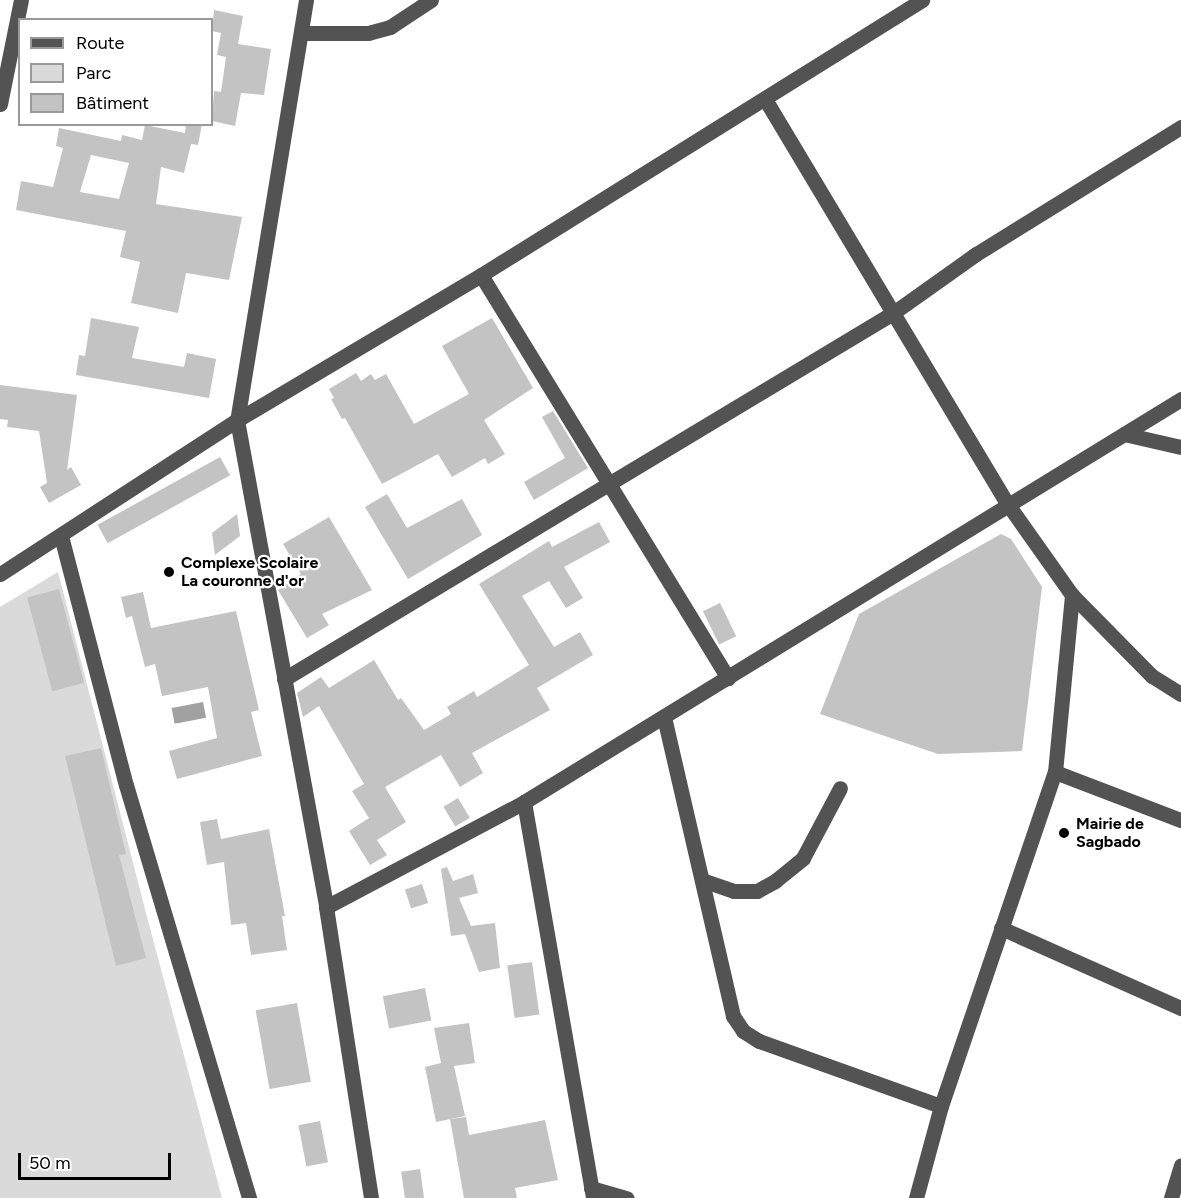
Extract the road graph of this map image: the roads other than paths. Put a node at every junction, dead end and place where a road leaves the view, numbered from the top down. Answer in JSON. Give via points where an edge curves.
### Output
{"nodes":[{"id":1,"x":21,"y":0,"type":"edge"},
{"id":2,"x":306,"y":0,"type":"edge"},
{"id":3,"x":431,"y":0,"type":"edge"},
{"id":4,"x":922,"y":0,"type":"edge"},
{"id":5,"x":302,"y":33,"type":"junction"},
{"id":6,"x":765,"y":99,"type":"junction"},
{"id":7,"x":0,"y":103,"type":"edge"},
{"id":8,"x":1181,"y":128,"type":"edge"},
{"id":9,"x":481,"y":275,"type":"junction"},
{"id":10,"x":893,"y":313,"type":"junction"},
{"id":11,"x":1181,"y":399,"type":"edge"},
{"id":12,"x":237,"y":420,"type":"junction"},
{"id":13,"x":1124,"y":434,"type":"junction"},
{"id":14,"x":1181,"y":447,"type":"edge"},
{"id":15,"x":609,"y":483,"type":"junction"},
{"id":16,"x":1010,"y":506,"type":"junction"},
{"id":17,"x":61,"y":536,"type":"junction"},
{"id":18,"x":0,"y":574,"type":"edge"},
{"id":19,"x":1072,"y":595,"type":"junction"},
{"id":20,"x":728,"y":678,"type":"junction"},
{"id":21,"x":284,"y":679,"type":"junction"},
{"id":22,"x":1181,"y":694,"type":"edge"},
{"id":23,"x":664,"y":717,"type":"junction"},
{"id":24,"x":1055,"y":772,"type":"junction"},
{"id":25,"x":840,"y":788,"type":"dead end"},
{"id":26,"x":524,"y":802,"type":"junction"},
{"id":27,"x":1181,"y":820,"type":"edge"},
{"id":28,"x":702,"y":879,"type":"junction"},
{"id":29,"x":326,"y":907,"type":"junction"},
{"id":30,"x":1001,"y":928,"type":"junction"},
{"id":31,"x":1181,"y":1008,"type":"edge"},
{"id":32,"x":941,"y":1106,"type":"junction"},
{"id":33,"x":1181,"y":1166,"type":"edge"},
{"id":34,"x":592,"y":1193,"type":"edge"},
{"id":35,"x":249,"y":1198,"type":"edge"},
{"id":36,"x":371,"y":1198,"type":"edge"},
{"id":37,"x":627,"y":1198,"type":"edge"},
{"id":38,"x":916,"y":1198,"type":"edge"},
{"id":39,"x":1171,"y":1198,"type":"edge"}],
"edges":[{"from":1,"to":7,"type":"street"},
{"from":2,"to":5,"type":"street"},
{"from":3,"to":5,"type":"street","via":[[390,27],[368,33]]},
{"from":4,"to":6,"type":"street"},
{"from":5,"to":12,"type":"street"},
{"from":6,"to":9,"type":"street"},
{"from":6,"to":10,"type":"street"},
{"from":8,"to":10,"type":"street","via":[[986,248]]},
{"from":9,"to":12,"type":"street"},
{"from":9,"to":15,"type":"street"},
{"from":10,"to":15,"type":"street"},
{"from":10,"to":16,"type":"street"},
{"from":11,"to":13,"type":"street"},
{"from":12,"to":17,"type":"street"},
{"from":12,"to":21,"type":"street"},
{"from":13,"to":14,"type":"street"},
{"from":13,"to":16,"type":"street"},
{"from":15,"to":20,"type":"street"},
{"from":15,"to":21,"type":"street"},
{"from":16,"to":19,"type":"street"},
{"from":16,"to":20,"type":"street"},
{"from":17,"to":18,"type":"street"},
{"from":17,"to":35,"type":"street","via":[[126,785]]},
{"from":19,"to":22,"type":"street","via":[[1152,676]]},
{"from":19,"to":24,"type":"street"},
{"from":20,"to":23,"type":"street"},
{"from":21,"to":29,"type":"street"},
{"from":23,"to":26,"type":"street"},
{"from":23,"to":28,"type":"street"},
{"from":24,"to":27,"type":"street"},
{"from":24,"to":30,"type":"street"},
{"from":25,"to":28,"type":"street","via":[[803,858],[775,881],[757,891],[734,891]]},
{"from":26,"to":29,"type":"street"},
{"from":26,"to":34,"type":"street"},
{"from":28,"to":32,"type":"street","via":[[733,1016],[743,1031],[759,1041]]},
{"from":29,"to":36,"type":"street"},
{"from":30,"to":31,"type":"street"},
{"from":30,"to":32,"type":"street"},
{"from":32,"to":38,"type":"street"},
{"from":33,"to":39,"type":"street"},
{"from":34,"to":37,"type":"street"}]}
